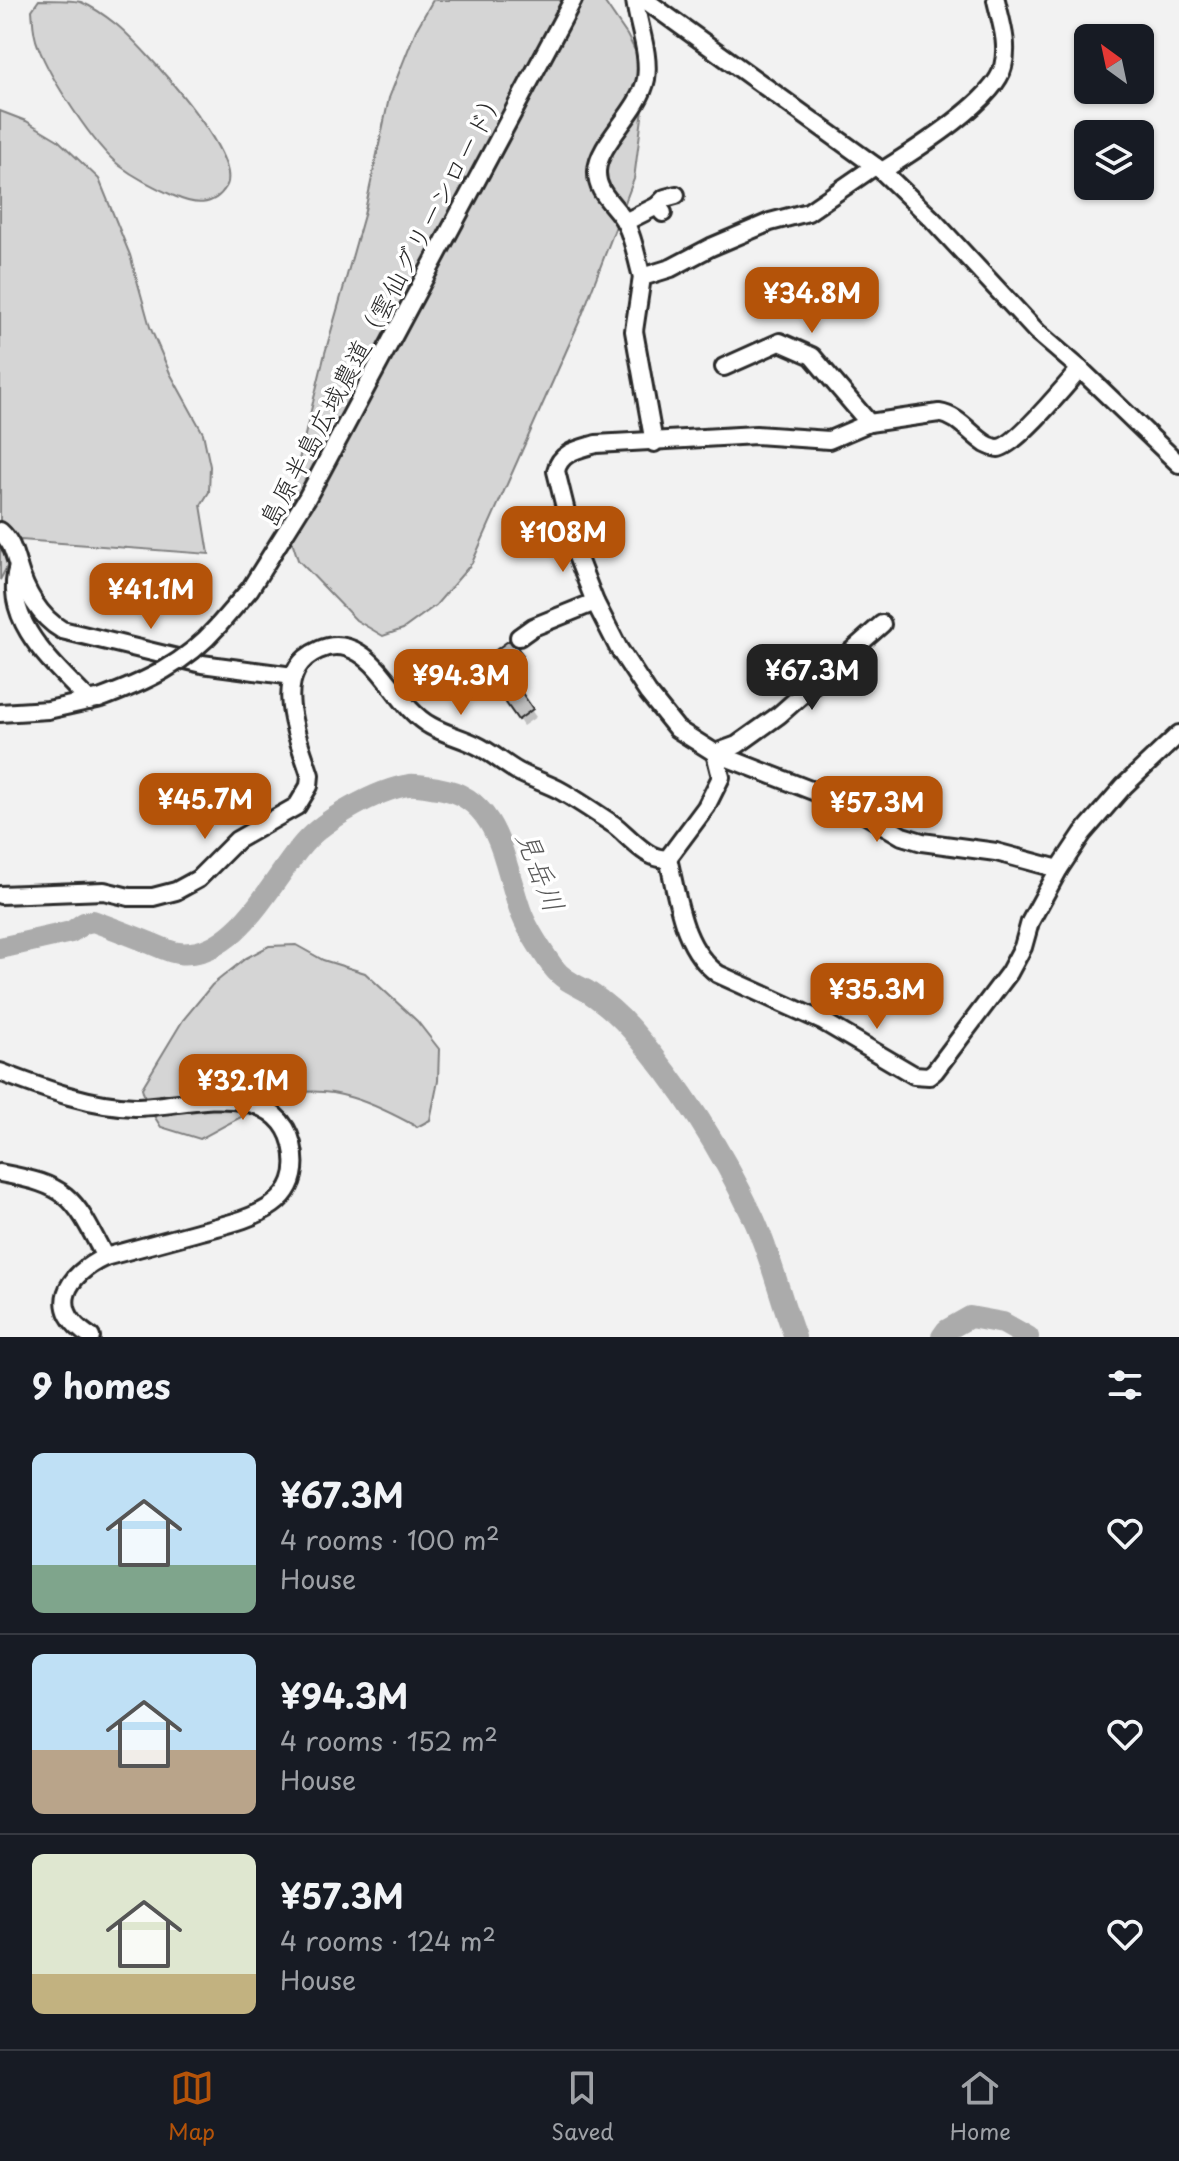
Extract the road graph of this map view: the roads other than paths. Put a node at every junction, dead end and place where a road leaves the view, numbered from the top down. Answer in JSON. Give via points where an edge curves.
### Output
{"nodes":[{"id":1,"x":573,"y":0,"type":"edge"},
{"id":2,"x":635,"y":0,"type":"edge"},
{"id":3,"x":645,"y":0,"type":"edge"},
{"id":4,"x":996,"y":0,"type":"edge"},
{"id":5,"x":879,"y":168,"type":"junction"},
{"id":6,"x":676,"y":195,"type":"dead end"},
{"id":7,"x":625,"y":222,"type":"junction"},
{"id":8,"x":642,"y":277,"type":"junction"},
{"id":9,"x":724,"y":367,"type":"dead end"},
{"id":10,"x":1080,"y":369,"type":"junction"},
{"id":11,"x":869,"y":423,"type":"junction"},
{"id":12,"x":654,"y":443,"type":"junction"},
{"id":13,"x":1179,"y":464,"type":"edge"},
{"id":14,"x":0,"y":531,"type":"edge"},
{"id":15,"x":18,"y":566,"type":"junction"},
{"id":16,"x":595,"y":602,"type":"junction"},
{"id":17,"x":882,"y":624,"type":"dead end"},
{"id":18,"x":519,"y":637,"type":"dead end"},
{"id":19,"x":293,"y":676,"type":"junction"},
{"id":20,"x":94,"y":700,"type":"junction"},
{"id":21,"x":0,"y":713,"type":"edge"},
{"id":22,"x":1179,"y":734,"type":"edge"},
{"id":23,"x":715,"y":753,"type":"junction"},
{"id":24,"x":668,"y":858,"type":"junction"},
{"id":25,"x":1059,"y":869,"type":"junction"},
{"id":26,"x":0,"y":895,"type":"edge"},
{"id":27,"x":0,"y":1072,"type":"edge"},
{"id":28,"x":0,"y":1173,"type":"edge"},
{"id":29,"x":105,"y":1257,"type":"junction"},
{"id":30,"x":91,"y":1337,"type":"edge"}],
"edges":[{"from":1,"to":20,"type":"street","name":"島原半島広域農道（雲仙グリーンロード）","bridge":true,"via":[[307,498],[250,589],[204,642],[174,666]]},
{"from":2,"to":7,"type":"street","via":[[647,56],[646,81],[597,169],[607,201]]},
{"from":3,"to":5,"type":"street"},
{"from":4,"to":5,"type":"street","via":[[1005,39],[999,79],[933,138]]},
{"from":5,"to":8,"type":"street","via":[[808,212],[770,222]]},
{"from":5,"to":10,"type":"street","via":[[1037,332]]},
{"from":6,"to":7,"type":"street","via":[[665,198],[660,210]]},
{"from":7,"to":8,"type":"street"},
{"from":8,"to":12,"type":"street","via":[[634,331]]},
{"from":9,"to":11,"type":"street","via":[[780,342],[812,356]]},
{"from":10,"to":11,"type":"street","via":[[1041,413],[999,448],[948,414]]},
{"from":10,"to":13,"type":"street"},
{"from":11,"to":12,"type":"street","via":[[829,440],[756,435]]},
{"from":12,"to":16,"type":"street","via":[[596,444],[557,464],[577,556]]},
{"from":14,"to":15,"type":"street","via":[[10,541]]},
{"from":15,"to":19,"type":"street","via":[[40,611],[62,630],[202,664]]},
{"from":15,"to":20,"type":"street","via":[[14,595],[35,644]]},
{"from":16,"to":18,"type":"street"},
{"from":16,"to":23,"type":"street","via":[[648,693],[677,729]]},
{"from":17,"to":23,"type":"street","via":[[779,715],[737,745]]},
{"from":19,"to":24,"type":"street","via":[[302,661],[329,645],[360,654],[402,703],[430,726],[560,790],[650,854]]},
{"from":19,"to":26,"type":"street","via":[[290,708],[310,775],[297,806],[237,840],[198,879],[176,891],[153,897],[104,891]]},
{"from":20,"to":21,"type":"street","name":"島原半島広域農道（雲仙グリーンロード）"},
{"from":22,"to":25,"type":"street","via":[[1124,786]]},
{"from":23,"to":24,"type":"street","via":[[721,777]]},
{"from":23,"to":25,"type":"street","via":[[849,805],[902,836]]},
{"from":24,"to":25,"type":"street","via":[[689,938],[704,964],[922,1077],[935,1071],[1009,973]]},
{"from":27,"to":29,"type":"street","via":[[93,1102],[135,1107],[242,1101],[265,1107],[291,1139],[294,1157],[286,1192],[258,1215]]},
{"from":28,"to":29,"type":"street","via":[[63,1192],[77,1206]]},
{"from":29,"to":30,"type":"street","via":[[72,1280],[65,1299],[70,1320]]}]}
